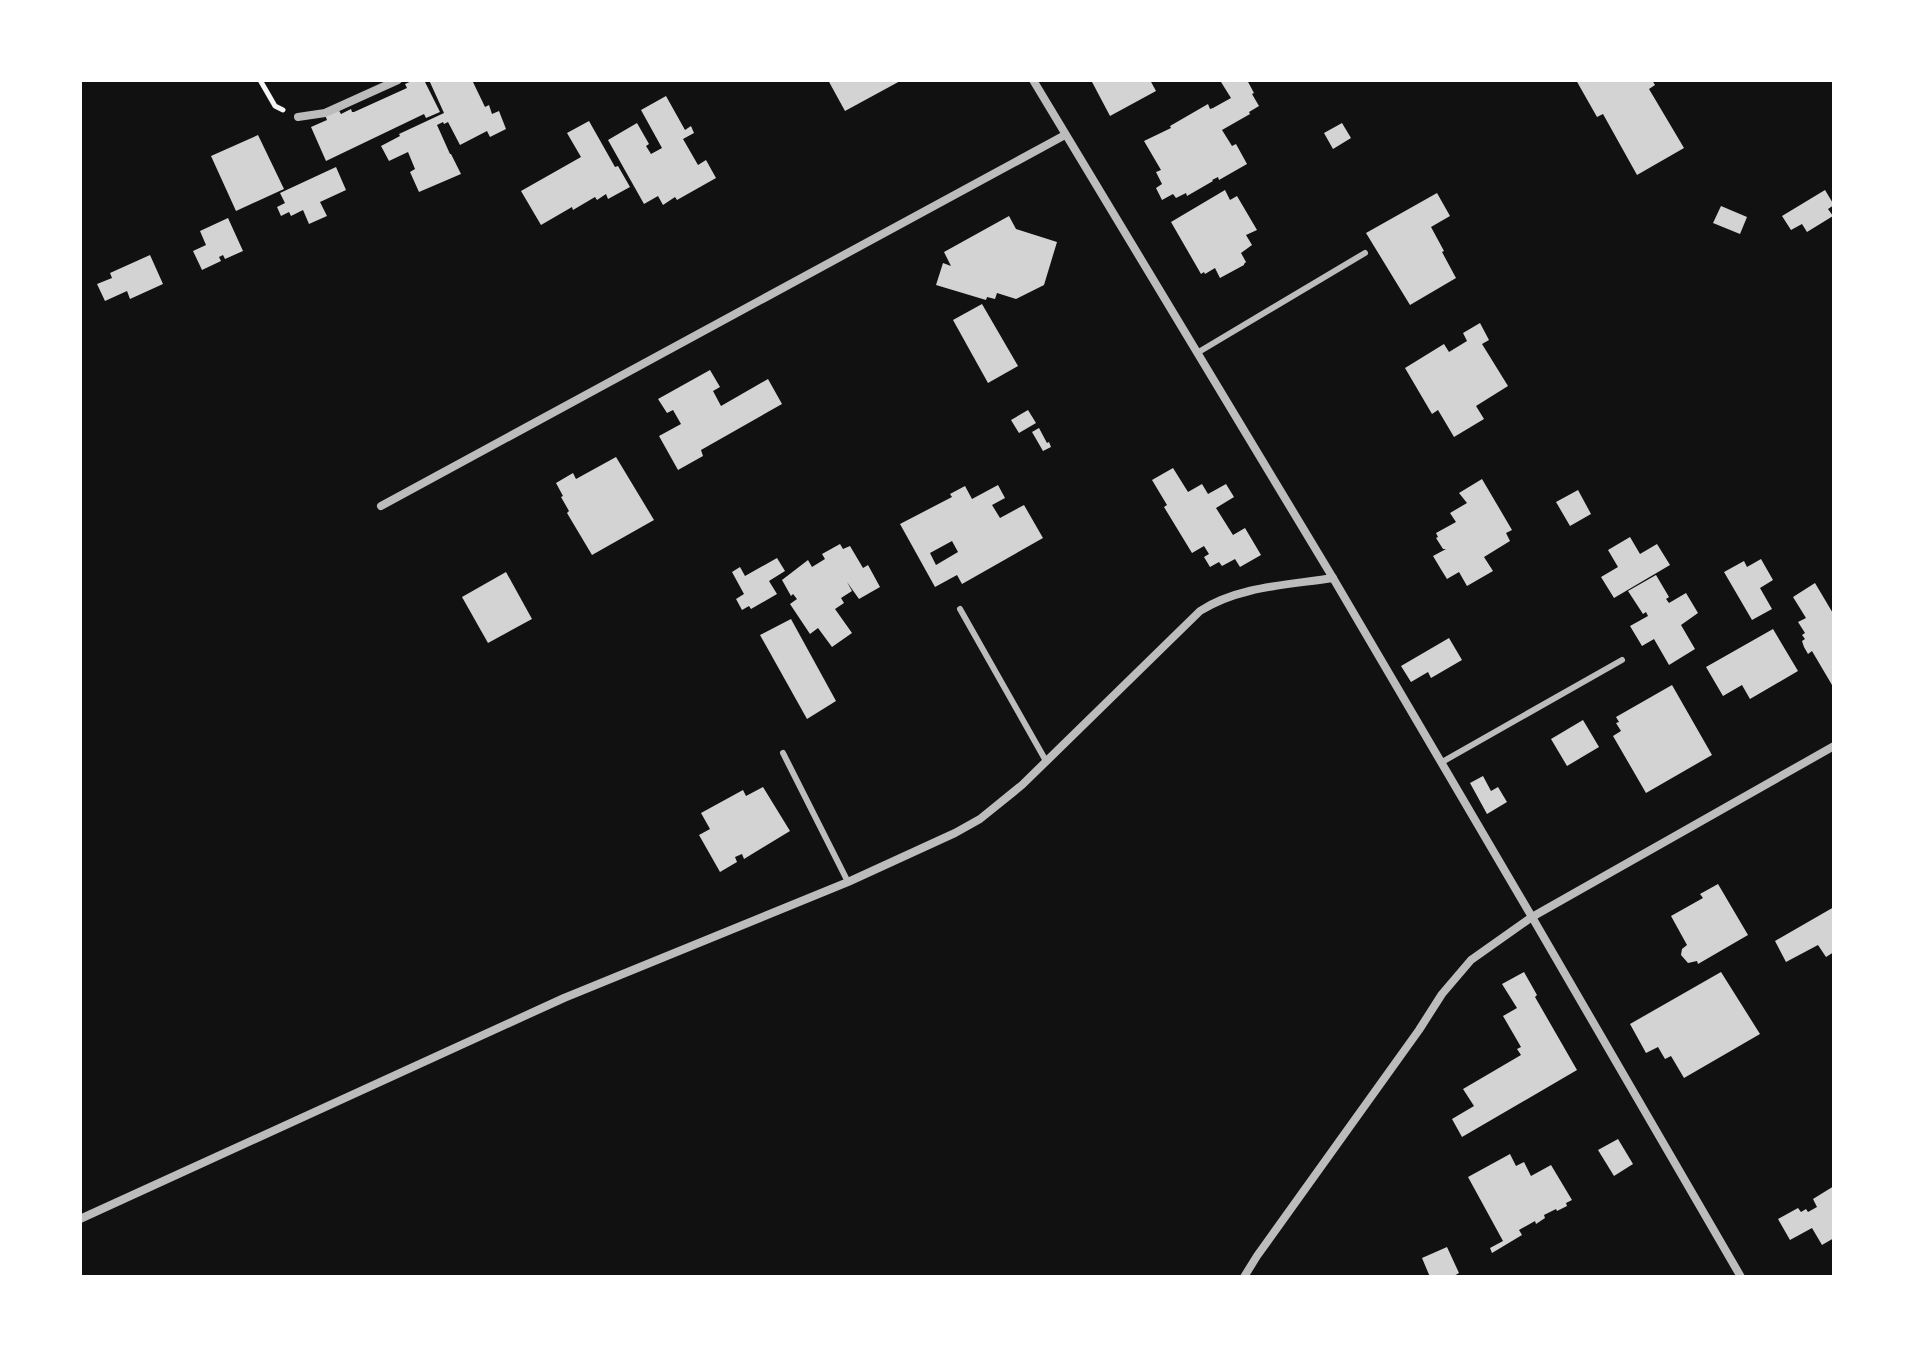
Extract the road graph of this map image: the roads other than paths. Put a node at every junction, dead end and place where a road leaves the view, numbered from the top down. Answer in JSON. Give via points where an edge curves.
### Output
{"nodes":[{"id":1,"x":398,"y":80,"type":"edge"},
{"id":2,"x":1033,"y":80,"type":"edge"},
{"id":3,"x":298,"y":117,"type":"road end"},
{"id":4,"x":1065,"y":135,"type":"junction"},
{"id":5,"x":1365,"y":253,"type":"dead end"},
{"id":6,"x":1197,"y":353,"type":"junction"},
{"id":7,"x":381,"y":506,"type":"dead end"},
{"id":8,"x":1333,"y":578,"type":"junction"},
{"id":9,"x":960,"y":609,"type":"dead end"},
{"id":10,"x":1622,"y":660,"type":"dead end"},
{"id":11,"x":1834,"y":746,"type":"edge"},
{"id":12,"x":783,"y":753,"type":"dead end"},
{"id":13,"x":1046,"y":761,"type":"junction"},
{"id":14,"x":1442,"y":762,"type":"junction"},
{"id":15,"x":848,"y":882,"type":"junction"},
{"id":16,"x":1532,"y":917,"type":"junction"},
{"id":17,"x":80,"y":1219,"type":"edge"},
{"id":18,"x":1244,"y":1277,"type":"edge"},
{"id":19,"x":1741,"y":1277,"type":"edge"}],
"edges":[{"from":1,"to":3,"type":"street","via":[[325,113]]},
{"from":2,"to":4,"type":"street"},
{"from":4,"to":6,"type":"street"},
{"from":4,"to":7,"type":"street"},
{"from":5,"to":6,"type":"lane"},
{"from":6,"to":8,"type":"street"},
{"from":8,"to":13,"type":"street","via":[[1217,600]]},
{"from":8,"to":14,"type":"street"},
{"from":9,"to":13,"type":"lane"},
{"from":10,"to":14,"type":"lane"},
{"from":11,"to":16,"type":"street"},
{"from":12,"to":15,"type":"lane"},
{"from":13,"to":15,"type":"street","via":[[980,819]]},
{"from":14,"to":16,"type":"street"},
{"from":15,"to":17,"type":"street","via":[[564,998]]},
{"from":16,"to":18,"type":"street","via":[[1471,960],[1442,994]]},
{"from":16,"to":19,"type":"street"}]}
